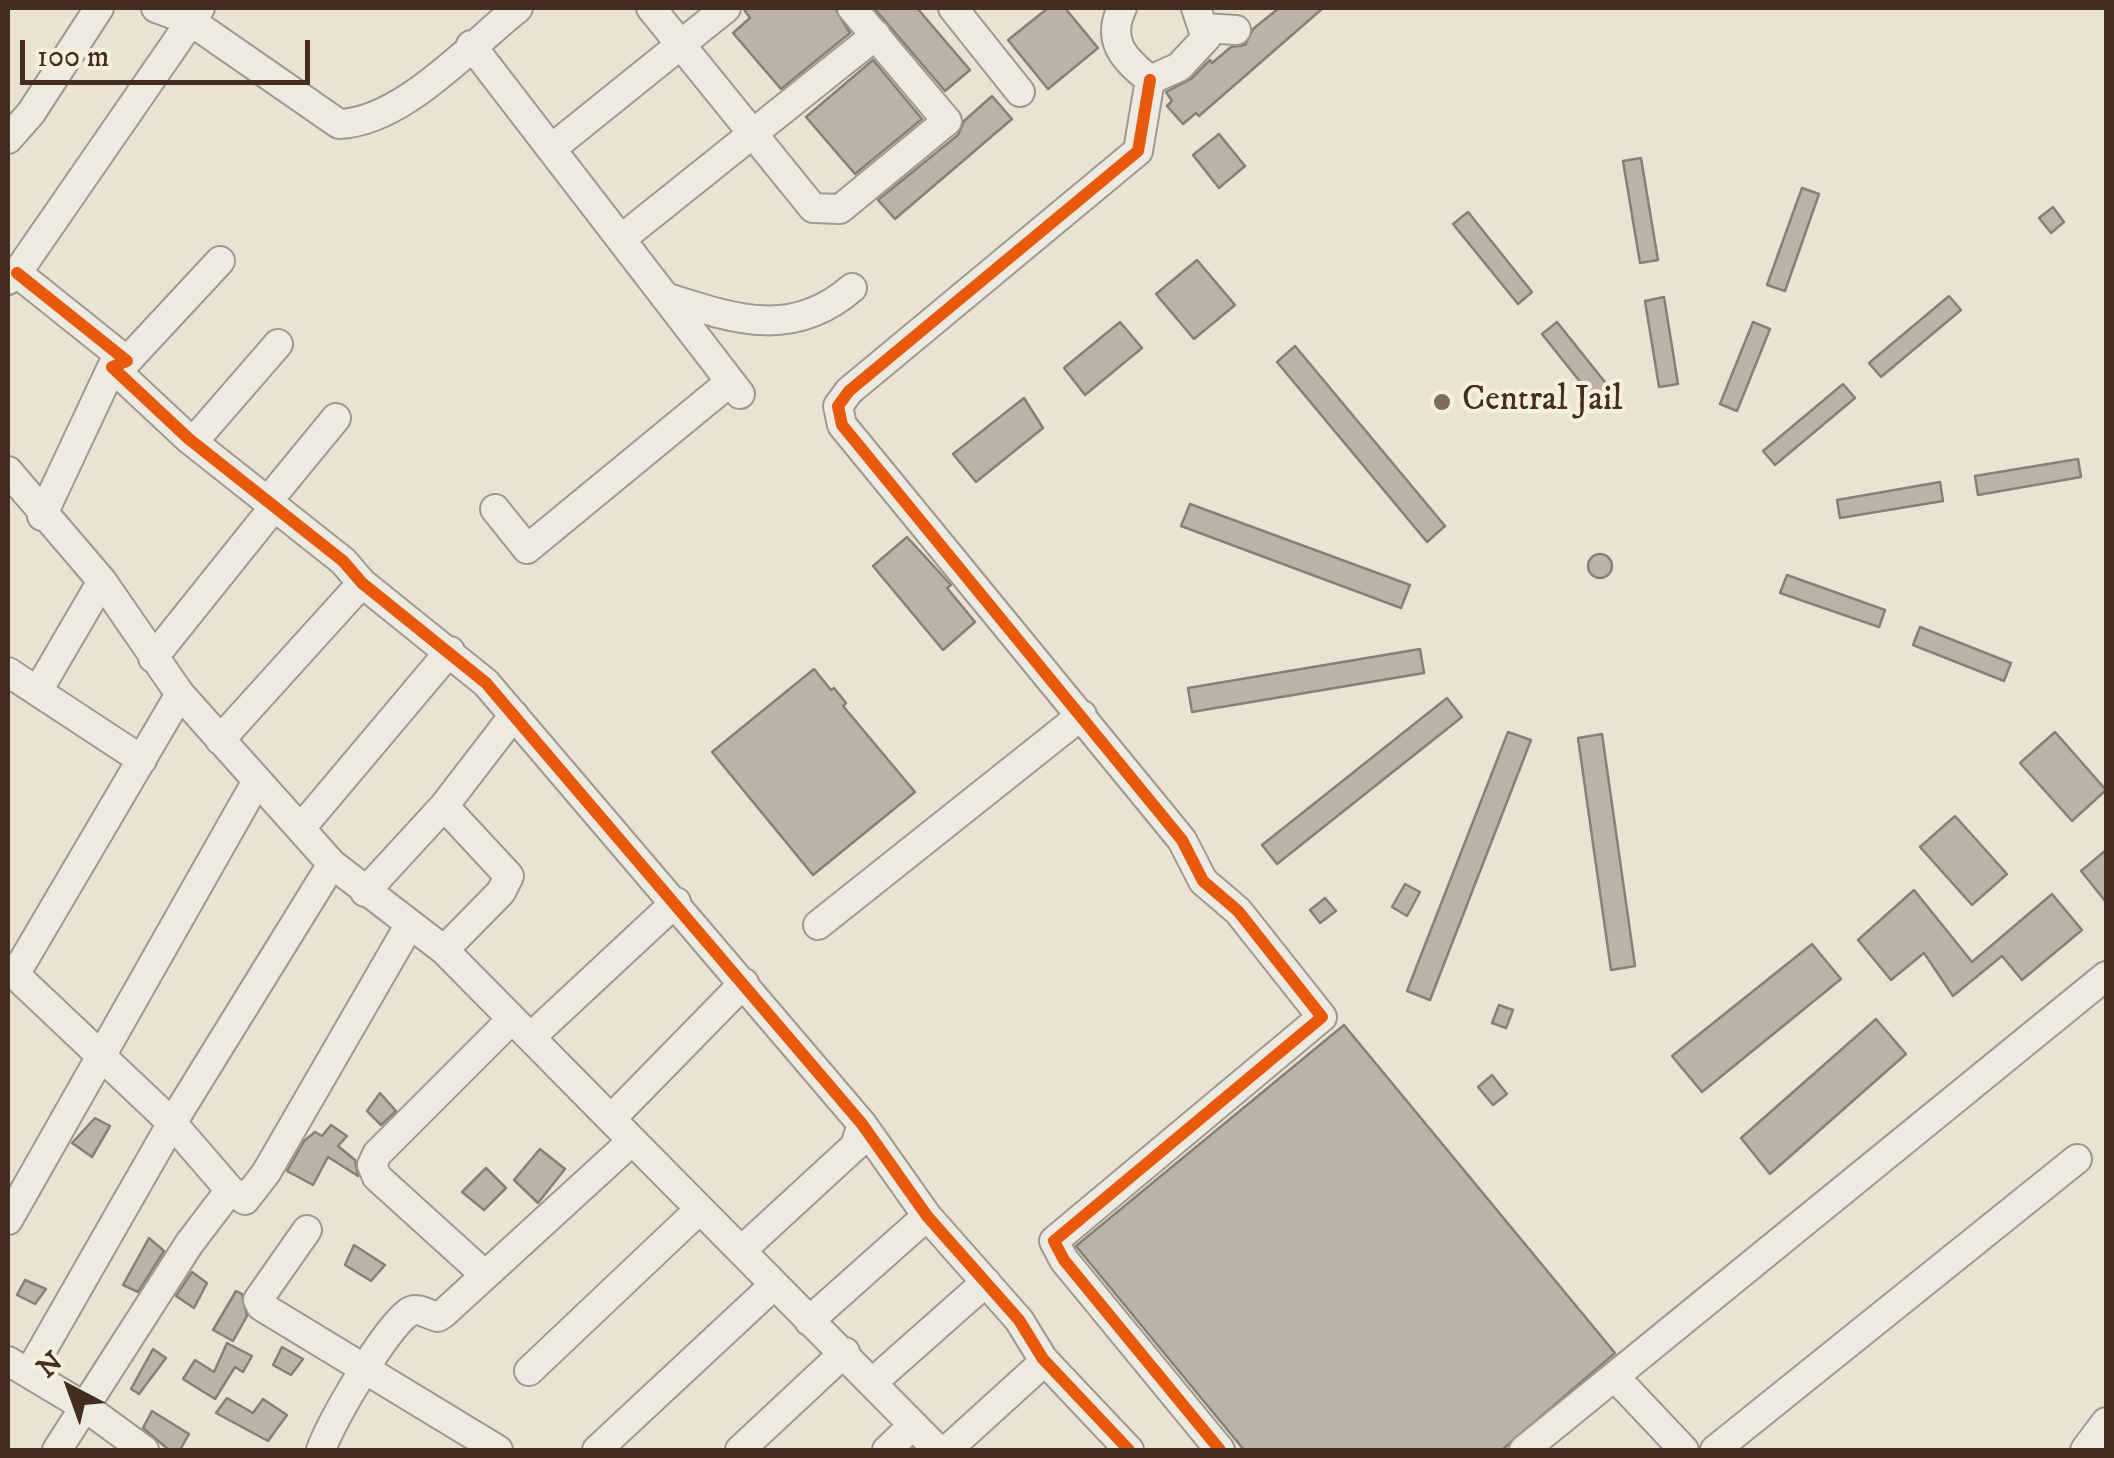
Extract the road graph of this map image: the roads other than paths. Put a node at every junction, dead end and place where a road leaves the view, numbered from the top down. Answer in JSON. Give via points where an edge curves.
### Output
{"nodes":[{"id":1,"x":99,"y":8,"type":"edge"},
{"id":2,"x":156,"y":8,"type":"edge"},
{"id":3,"x":518,"y":8,"type":"edge"},
{"id":4,"x":652,"y":8,"type":"edge"},
{"id":5,"x":726,"y":8,"type":"edge"},
{"id":6,"x":852,"y":8,"type":"edge"},
{"id":7,"x":954,"y":8,"type":"edge"},
{"id":8,"x":1122,"y":8,"type":"edge"},
{"id":9,"x":194,"y":12,"type":"edge"},
{"id":10,"x":1200,"y":18,"type":"edge"},
{"id":11,"x":1236,"y":30,"type":"dead end"},
{"id":12,"x":876,"y":35,"type":"junction"},
{"id":13,"x":680,"y":43,"type":"junction"},
{"id":14,"x":470,"y":45,"type":"junction"},
{"id":15,"x":1150,"y":80,"type":"junction"},
{"id":16,"x":1020,"y":92,"type":"dead end"},
{"id":17,"x":753,"y":133,"type":"junction"},
{"id":18,"x":8,"y":139,"type":"edge"},
{"id":19,"x":551,"y":149,"type":"junction"},
{"id":20,"x":620,"y":240,"type":"junction"},
{"id":21,"x":220,"y":262,"type":"dead end"},
{"id":22,"x":12,"y":276,"type":"edge"},
{"id":23,"x":852,"y":288,"type":"dead end"},
{"id":24,"x":665,"y":297,"type":"junction"},
{"id":25,"x":278,"y":344,"type":"dead end"},
{"id":26,"x":119,"y":364,"type":"junction"},
{"id":27,"x":336,"y":418,"type":"dead end"},
{"id":28,"x":192,"y":442,"type":"junction"},
{"id":29,"x":8,"y":471,"type":"edge"},
{"id":30,"x":270,"y":504,"type":"junction"},
{"id":31,"x":495,"y":509,"type":"dead end"},
{"id":32,"x":42,"y":516,"type":"junction"},
{"id":33,"x":102,"y":581,"type":"junction"},
{"id":34,"x":362,"y":583,"type":"junction"},
{"id":35,"x":450,"y":651,"type":"junction"},
{"id":36,"x":153,"y":658,"type":"junction"},
{"id":37,"x":8,"y":672,"type":"edge"},
{"id":38,"x":39,"y":689,"type":"junction"},
{"id":39,"x":180,"y":694,"type":"junction"},
{"id":40,"x":514,"y":715,"type":"junction"},
{"id":41,"x":1082,"y":715,"type":"junction"},
{"id":42,"x":220,"y":740,"type":"junction"},
{"id":43,"x":142,"y":760,"type":"junction"},
{"id":44,"x":256,"y":781,"type":"junction"},
{"id":45,"x":444,"y":806,"type":"junction"},
{"id":46,"x":301,"y":828,"type":"junction"},
{"id":47,"x":332,"y":864,"type":"junction"},
{"id":48,"x":365,"y":892,"type":"junction"},
{"id":49,"x":676,"y":902,"type":"junction"},
{"id":50,"x":410,"y":924,"type":"junction"},
{"id":51,"x":818,"y":926,"type":"dead end"},
{"id":52,"x":444,"y":950,"type":"junction"},
{"id":53,"x":12,"y":971,"type":"edge"},
{"id":54,"x":2106,"y":976,"type":"edge"},
{"id":55,"x":744,"y":984,"type":"junction"},
{"id":56,"x":521,"y":1028,"type":"junction"},
{"id":57,"x":97,"y":1056,"type":"junction"},
{"id":58,"x":610,"y":1119,"type":"junction"},
{"id":59,"x":172,"y":1123,"type":"junction"},
{"id":60,"x":862,"y":1124,"type":"junction"},
{"id":61,"x":632,"y":1140,"type":"junction"},
{"id":62,"x":2076,"y":1159,"type":"dead end"},
{"id":63,"x":230,"y":1190,"type":"junction"},
{"id":64,"x":11,"y":1203,"type":"edge"},
{"id":65,"x":700,"y":1210,"type":"junction"},
{"id":66,"x":927,"y":1216,"type":"junction"},
{"id":67,"x":308,"y":1230,"type":"dead end"},
{"id":68,"x":742,"y":1250,"type":"junction"},
{"id":69,"x":484,"y":1274,"type":"junction"},
{"id":70,"x":986,"y":1282,"type":"junction"},
{"id":71,"x":773,"y":1286,"type":"junction"},
{"id":72,"x":809,"y":1321,"type":"junction"},
{"id":73,"x":845,"y":1352,"type":"junction"},
{"id":74,"x":1045,"y":1361,"type":"junction"},
{"id":75,"x":18,"y":1367,"type":"edge"},
{"id":76,"x":364,"y":1370,"type":"junction"},
{"id":77,"x":528,"y":1371,"type":"dead end"},
{"id":78,"x":1615,"y":1377,"type":"junction"},
{"id":79,"x":872,"y":1383,"type":"junction"},
{"id":80,"x":85,"y":1407,"type":"junction"},
{"id":81,"x":2106,"y":1422,"type":"edge"},
{"id":82,"x":911,"y":1428,"type":"junction"},
{"id":83,"x":1111,"y":1445,"type":"edge"},
{"id":84,"x":57,"y":1450,"type":"edge"},
{"id":85,"x":144,"y":1450,"type":"edge"},
{"id":86,"x":321,"y":1450,"type":"edge"},
{"id":87,"x":498,"y":1450,"type":"edge"},
{"id":88,"x":597,"y":1450,"type":"edge"},
{"id":89,"x":740,"y":1450,"type":"edge"},
{"id":90,"x":887,"y":1450,"type":"edge"},
{"id":91,"x":938,"y":1450,"type":"edge"},
{"id":92,"x":947,"y":1450,"type":"edge"},
{"id":93,"x":1220,"y":1450,"type":"edge"},
{"id":94,"x":1524,"y":1450,"type":"edge"},
{"id":95,"x":1684,"y":1450,"type":"edge"},
{"id":96,"x":1714,"y":1450,"type":"edge"},
{"id":97,"x":2085,"y":1450,"type":"edge"}],
"edges":[{"from":1,"to":18,"type":"street"},
{"from":2,"to":9,"type":"street"},
{"from":3,"to":14,"type":"street"},
{"from":4,"to":13,"type":"street"},
{"from":5,"to":13,"type":"street"},
{"from":6,"to":12,"type":"street"},
{"from":7,"to":16,"type":"street"},
{"from":8,"to":15,"type":"street","via":[[1114,24],[1118,50]]},
{"from":9,"to":14,"type":"street","via":[[339,124],[388,113]]},
{"from":9,"to":22,"type":"street"},
{"from":10,"to":11,"type":"street"},
{"from":10,"to":15,"type":"street","via":[[1206,38],[1198,50],[1163,78]]},
{"from":12,"to":17,"type":"street"},
{"from":12,"to":17,"type":"street","via":[[948,120],[840,209],[813,208]]},
{"from":13,"to":17,"type":"street"},
{"from":13,"to":19,"type":"street"},
{"from":14,"to":19,"type":"street"},
{"from":15,"to":41,"type":"street","via":[[1138,151],[838,406],[842,425]]},
{"from":17,"to":20,"type":"street"},
{"from":19,"to":20,"type":"street"},
{"from":20,"to":24,"type":"street"},
{"from":21,"to":26,"type":"street"},
{"from":22,"to":26,"type":"street"},
{"from":23,"to":24,"type":"street","via":[[800,320],[746,318]]},
{"from":24,"to":31,"type":"street","via":[[735,388],[527,550]]},
{"from":25,"to":28,"type":"street"},
{"from":26,"to":28,"type":"street"},
{"from":26,"to":32,"type":"street"},
{"from":27,"to":30,"type":"street"},
{"from":28,"to":30,"type":"street"},
{"from":29,"to":32,"type":"street"},
{"from":30,"to":34,"type":"street"},
{"from":30,"to":36,"type":"street"},
{"from":32,"to":33,"type":"street"},
{"from":33,"to":36,"type":"street"},
{"from":33,"to":38,"type":"street"},
{"from":34,"to":35,"type":"street"},
{"from":34,"to":42,"type":"street"},
{"from":35,"to":40,"type":"street"},
{"from":35,"to":46,"type":"street"},
{"from":36,"to":39,"type":"street"},
{"from":37,"to":38,"type":"street"},
{"from":38,"to":43,"type":"street"},
{"from":39,"to":42,"type":"street"},
{"from":39,"to":43,"type":"street"},
{"from":40,"to":45,"type":"street"},
{"from":40,"to":49,"type":"street"},
{"from":41,"to":51,"type":"street"},
{"from":41,"to":93,"type":"street","via":[[1182,840],[1203,881],[1238,910],[1322,1018],[1054,1241]]},
{"from":42,"to":44,"type":"street"},
{"from":43,"to":53,"type":"street"},
{"from":44,"to":46,"type":"street"},
{"from":44,"to":57,"type":"street"},
{"from":45,"to":48,"type":"street"},
{"from":45,"to":52,"type":"street","via":[[510,876]]},
{"from":46,"to":47,"type":"street"},
{"from":47,"to":48,"type":"street"},
{"from":47,"to":59,"type":"street"},
{"from":48,"to":50,"type":"street"},
{"from":49,"to":55,"type":"street"},
{"from":49,"to":56,"type":"street"},
{"from":50,"to":52,"type":"street"},
{"from":50,"to":63,"type":"street","via":[[266,1172],[245,1200]]},
{"from":52,"to":56,"type":"street"},
{"from":53,"to":57,"type":"street"},
{"from":54,"to":78,"type":"street"},
{"from":55,"to":58,"type":"street"},
{"from":55,"to":60,"type":"street"},
{"from":56,"to":58,"type":"street"},
{"from":56,"to":69,"type":"street","via":[[377,1154],[372,1166]]},
{"from":57,"to":59,"type":"street"},
{"from":57,"to":64,"type":"street"},
{"from":58,"to":61,"type":"street"},
{"from":59,"to":63,"type":"street"},
{"from":59,"to":75,"type":"street"},
{"from":60,"to":66,"type":"street"},
{"from":60,"to":68,"type":"street","via":[[855,1146]]},
{"from":61,"to":65,"type":"street"},
{"from":61,"to":69,"type":"street"},
{"from":62,"to":96,"type":"street"},
{"from":63,"to":80,"type":"street"},
{"from":65,"to":68,"type":"street"},
{"from":65,"to":77,"type":"street"},
{"from":66,"to":70,"type":"street"},
{"from":66,"to":72,"type":"street"},
{"from":67,"to":76,"type":"street","via":[[258,1300]]},
{"from":68,"to":71,"type":"street"},
{"from":69,"to":76,"type":"street","via":[[438,1316],[407,1313]]},
{"from":70,"to":74,"type":"street"},
{"from":70,"to":79,"type":"street"},
{"from":71,"to":72,"type":"street"},
{"from":71,"to":88,"type":"street"},
{"from":72,"to":73,"type":"street"},
{"from":73,"to":79,"type":"street"},
{"from":73,"to":89,"type":"street"},
{"from":74,"to":83,"type":"street"},
{"from":74,"to":92,"type":"street"},
{"from":75,"to":80,"type":"street"},
{"from":76,"to":86,"type":"street"},
{"from":76,"to":87,"type":"street"},
{"from":78,"to":94,"type":"street"},
{"from":78,"to":95,"type":"street"},
{"from":79,"to":82,"type":"street"},
{"from":80,"to":84,"type":"street"},
{"from":80,"to":85,"type":"street"},
{"from":81,"to":97,"type":"street"},
{"from":82,"to":90,"type":"street"},
{"from":82,"to":91,"type":"street"}]}
